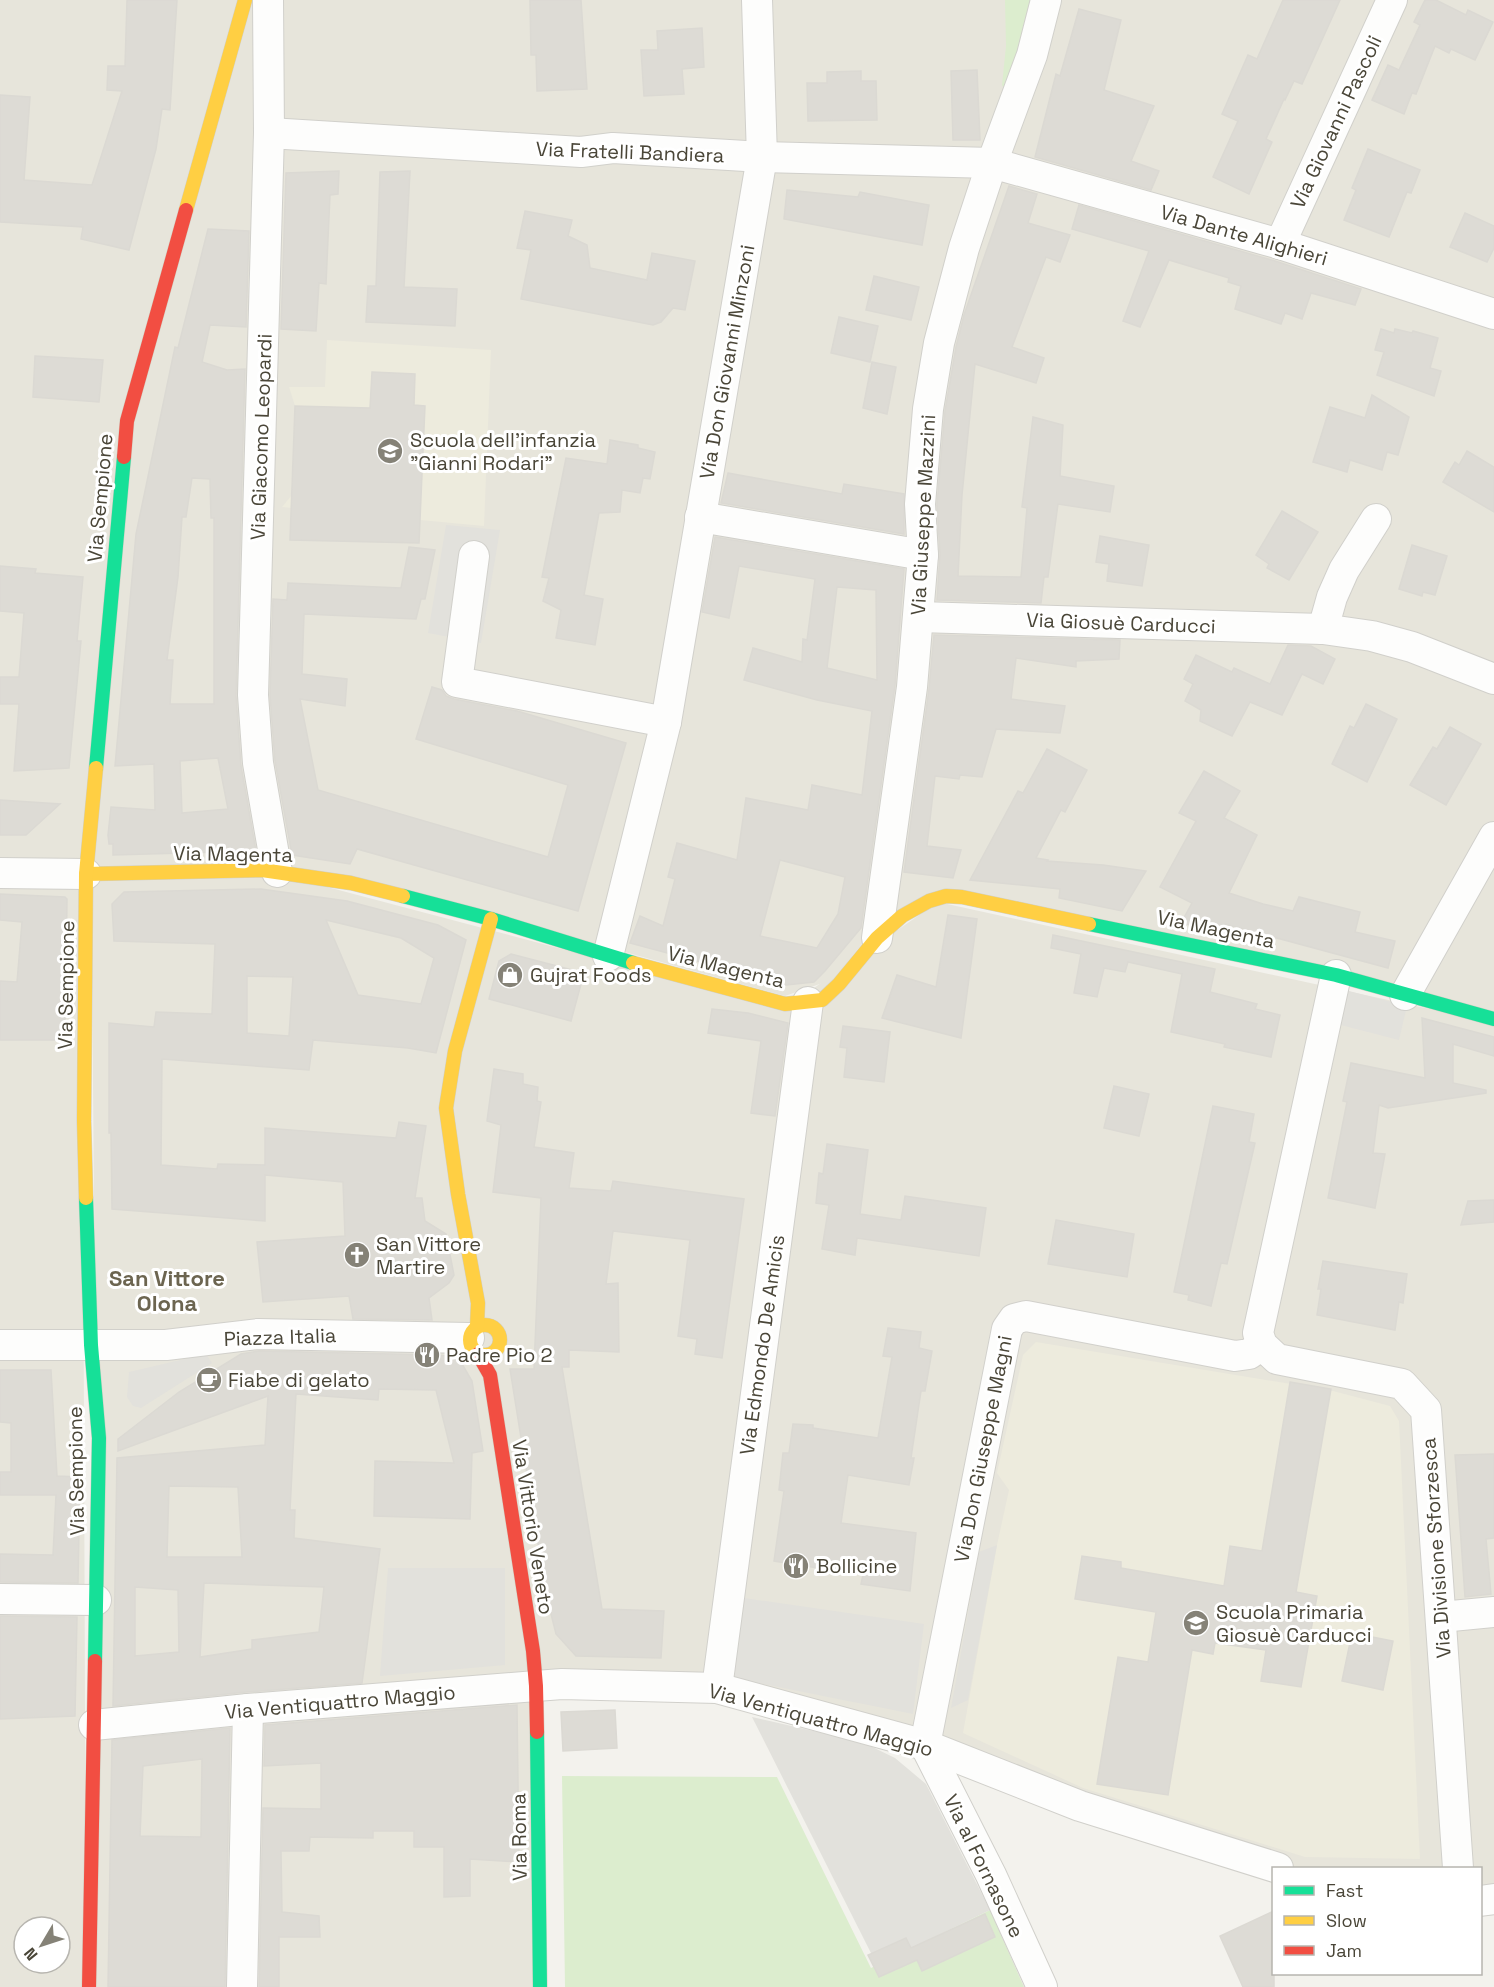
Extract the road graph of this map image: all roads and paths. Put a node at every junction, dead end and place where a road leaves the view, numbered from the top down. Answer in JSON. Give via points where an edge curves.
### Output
{"nodes":[{"id":1,"x":245,"y":0,"type":"edge"},
{"id":2,"x":268,"y":0,"type":"edge"},
{"id":3,"x":757,"y":0,"type":"edge"},
{"id":4,"x":1046,"y":0,"type":"edge"},
{"id":5,"x":1392,"y":0,"type":"edge"},
{"id":6,"x":269,"y":133,"type":"junction"},
{"id":7,"x":762,"y":158,"type":"junction"},
{"id":8,"x":992,"y":163,"type":"junction"},
{"id":9,"x":1280,"y":244,"type":"junction"},
{"id":10,"x":1494,"y":314,"type":"edge"},
{"id":11,"x":700,"y":517,"type":"junction"},
{"id":12,"x":1376,"y":519,"type":"dead end"},
{"id":13,"x":923,"y":555,"type":"junction"},
{"id":14,"x":474,"y":556,"type":"dead end"},
{"id":15,"x":919,"y":617,"type":"junction"},
{"id":16,"x":1323,"y":629,"type":"junction"},
{"id":17,"x":1494,"y":679,"type":"edge"},
{"id":18,"x":666,"y":722,"type":"junction"},
{"id":19,"x":1494,"y":837,"type":"edge"},
{"id":20,"x":277,"y":872,"type":"junction"},
{"id":21,"x":0,"y":873,"type":"edge"},
{"id":22,"x":86,"y":874,"type":"junction"},
{"id":23,"x":491,"y":920,"type":"junction"},
{"id":24,"x":878,"y":938,"type":"junction"},
{"id":25,"x":608,"y":956,"type":"junction"},
{"id":26,"x":1336,"y":975,"type":"junction"},
{"id":27,"x":1405,"y":995,"type":"junction"},
{"id":28,"x":808,"y":1002,"type":"junction"},
{"id":29,"x":1494,"y":1019,"type":"edge"},
{"id":30,"x":479,"y":1336,"type":"junction"},
{"id":31,"x":0,"y":1345,"type":"edge"},
{"id":32,"x":91,"y":1345,"type":"junction"},
{"id":33,"x":1262,"y":1345,"type":"junction"},
{"id":34,"x":496,"y":1351,"type":"junction"},
{"id":35,"x":490,"y":1375,"type":"junction"},
{"id":36,"x":0,"y":1599,"type":"edge"},
{"id":37,"x":96,"y":1600,"type":"junction"},
{"id":38,"x":1494,"y":1612,"type":"edge"},
{"id":39,"x":1441,"y":1617,"type":"junction"},
{"id":40,"x":536,"y":1686,"type":"junction"},
{"id":41,"x":717,"y":1688,"type":"junction"},
{"id":42,"x":248,"y":1708,"type":"junction"},
{"id":43,"x":94,"y":1725,"type":"junction"},
{"id":44,"x":925,"y":1745,"type":"junction"},
{"id":45,"x":1272,"y":1867,"type":"edge"},
{"id":46,"x":1458,"y":1867,"type":"edge"},
{"id":47,"x":89,"y":1987,"type":"edge"},
{"id":48,"x":242,"y":1987,"type":"edge"},
{"id":49,"x":540,"y":1987,"type":"edge"},
{"id":50,"x":1042,"y":1987,"type":"edge"}],
"edges":[{"from":1,"to":22,"type":"street","name":"Via Sempione","via":[[127,422]]},
{"from":2,"to":6,"type":"street","name":"Via Giacomo Leopardi"},
{"from":3,"to":7,"type":"street","name":"Via Don Giovanni Minzoni"},
{"from":4,"to":8,"type":"street","name":"Via Giuseppe Mazzini","via":[[1032,55]]},
{"from":5,"to":9,"type":"street","name":"Via Giovanni Pascoli"},
{"from":6,"to":7,"type":"street","name":"Via Fratelli Bandiera","via":[[581,152],[613,148]]},
{"from":6,"to":20,"type":"street","name":"Via Giacomo Leopardi","via":[[253,695],[258,763]]},
{"from":7,"to":8,"type":"street","name":"Via Fratelli Bandiera"},
{"from":7,"to":11,"type":"street","name":"Via Don Giovanni Minzoni"},
{"from":8,"to":9,"type":"street","name":"Via Dante Alighieri"},
{"from":8,"to":13,"type":"street","name":"Via Giuseppe Mazzini","via":[[939,343],[928,409],[920,504]]},
{"from":9,"to":10,"type":"street","name":"Via Dante Alighieri"},
{"from":11,"to":13,"type":"street"},
{"from":11,"to":18,"type":"street","name":"Via Don Giovanni Minzoni"},
{"from":12,"to":16,"type":"street","via":[[1344,570]]},
{"from":13,"to":15,"type":"street","name":"Via Giuseppe Mazzini"},
{"from":14,"to":18,"type":"street","via":[[457,682]]},
{"from":15,"to":16,"type":"street","name":"Via Giosuè Carducci"},
{"from":15,"to":24,"type":"street","name":"Via Giuseppe Mazzini"},
{"from":16,"to":17,"type":"street","name":"Via Giosuè Carducci","via":[[1392,641]]},
{"from":18,"to":25,"type":"street","name":"Via Don Giovanni Minzoni"},
{"from":19,"to":27,"type":"street"},
{"from":20,"to":22,"type":"street","name":"Via Magenta"},
{"from":20,"to":23,"type":"street","name":"Via Magenta","via":[[351,883]]},
{"from":21,"to":22,"type":"street"},
{"from":22,"to":32,"type":"street","name":"Via Sempione","via":[[84,1122]]},
{"from":23,"to":25,"type":"street","name":"Via Magenta"},
{"from":23,"to":30,"type":"street","name":"Via Vittorio Veneto","via":[[454,1052],[446,1108],[478,1303]]},
{"from":24,"to":26,"type":"street","name":"Via Magenta","via":[[902,916],[929,901],[962,897]]},
{"from":24,"to":28,"type":"street","name":"Via Magenta","via":[[822,1000]]},
{"from":25,"to":28,"type":"street","name":"Via Magenta","via":[[785,1004]]},
{"from":26,"to":27,"type":"street","name":"Via Magenta"},
{"from":26,"to":33,"type":"street","via":[[1260,1321]]},
{"from":27,"to":29,"type":"street","name":"Via Magenta"},
{"from":28,"to":41,"type":"street","name":"Via Edmondo De Amicis"},
{"from":30,"to":32,"type":"street","name":"Piazza Italia","via":[[258,1334],[166,1345]]},
{"from":30,"to":34,"type":"street","via":[[487,1355]]},
{"from":30,"to":34,"type":"street","via":[[499,1332]]},
{"from":30,"to":35,"type":"street","name":"Via Vittorio Veneto"},
{"from":31,"to":32,"type":"street","name":"Piazza Italia"},
{"from":32,"to":37,"type":"street","name":"Via Sempione","via":[[99,1438]]},
{"from":33,"to":39,"type":"street","name":"Via Divisione Sforzesca","via":[[1276,1359],[1402,1384],[1426,1410]]},
{"from":33,"to":44,"type":"street","name":"Via Don Giuseppe Magni","via":[[1249,1354],[1235,1356],[1026,1316],[1009,1323]]},
{"from":34,"to":35,"type":"street","name":"Via Vittorio Veneto"},
{"from":35,"to":40,"type":"street","name":"Via Vittorio Veneto"},
{"from":36,"to":37,"type":"street"},
{"from":37,"to":43,"type":"street","name":"Via Sempione"},
{"from":38,"to":39,"type":"street"},
{"from":39,"to":46,"type":"street","name":"Via Divisione Sforzesca"},
{"from":40,"to":41,"type":"street","name":"Via Ventiquattro Maggio"},
{"from":40,"to":42,"type":"street","name":"Via Ventiquattro Maggio"},
{"from":40,"to":49,"type":"street","name":"Via Roma"},
{"from":41,"to":44,"type":"street","name":"Via Ventiquattro Maggio"},
{"from":42,"to":43,"type":"street","name":"Via Ventiquattro Maggio"},
{"from":42,"to":48,"type":"street"},
{"from":43,"to":47,"type":"street","name":"Via Sempione"},
{"from":44,"to":45,"type":"street","name":"Via Ventiquattro Maggio","via":[[1080,1806]]},
{"from":44,"to":50,"type":"street","name":"Via al Fornasone"}]}
